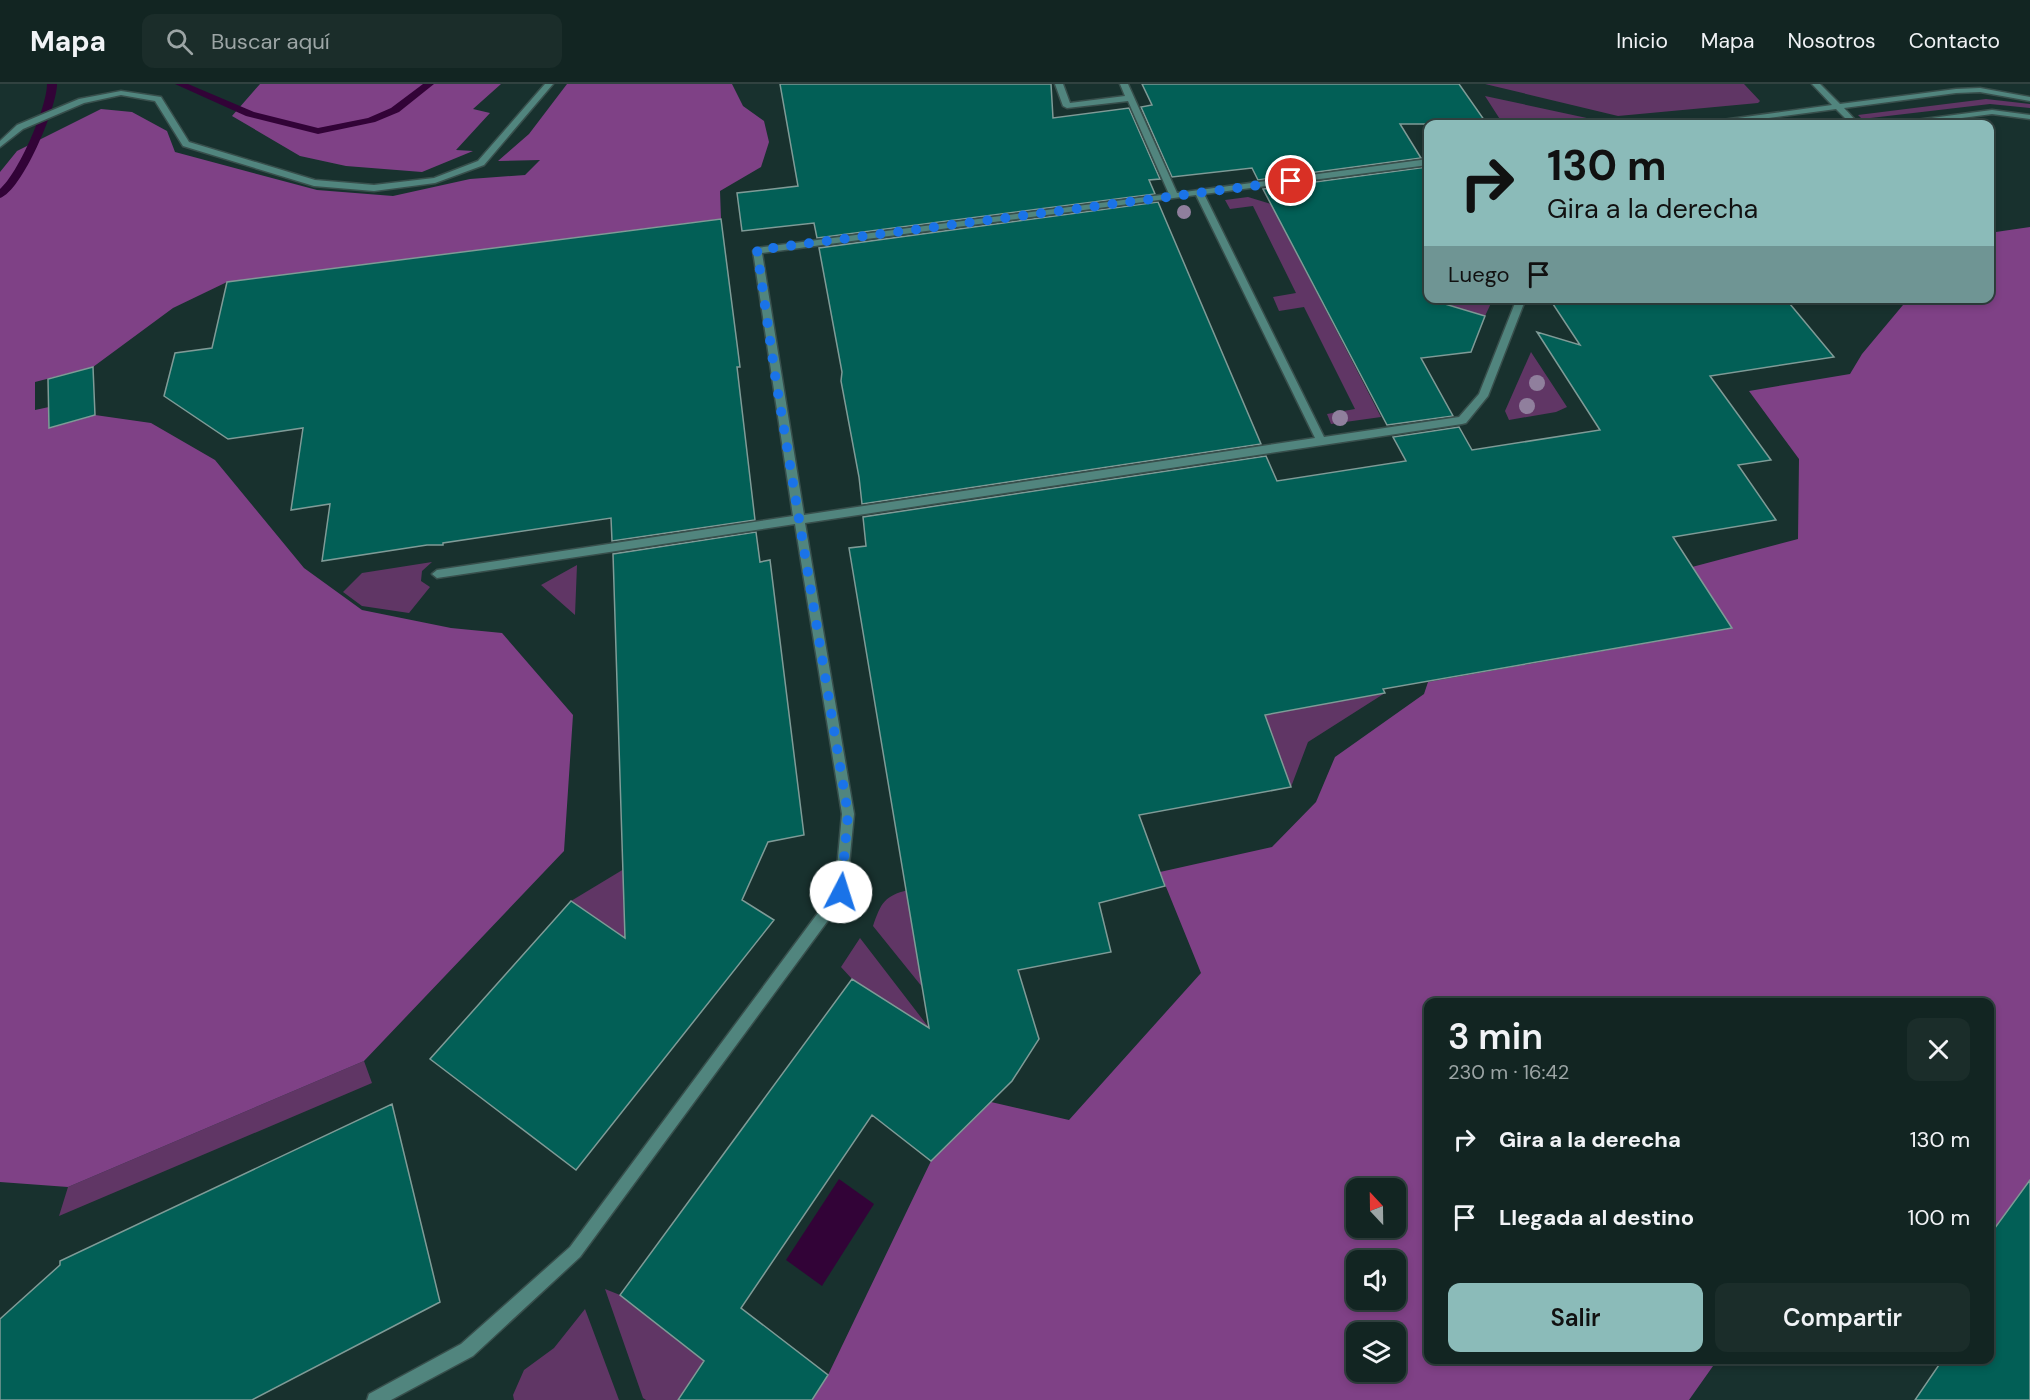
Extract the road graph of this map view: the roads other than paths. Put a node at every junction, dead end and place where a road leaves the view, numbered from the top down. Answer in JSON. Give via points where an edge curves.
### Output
{"nodes":[{"id":1,"x":549,"y":84,"type":"edge"},
{"id":2,"x":1059,"y":84,"type":"edge"},
{"id":3,"x":1124,"y":84,"type":"edge"},
{"id":4,"x":1816,"y":84,"type":"edge"},
{"id":5,"x":1131,"y":98,"type":"junction"},
{"id":6,"x":2030,"y":99,"type":"edge"},
{"id":7,"x":1838,"y":107,"type":"junction"},
{"id":8,"x":2030,"y":117,"type":"edge"},
{"id":9,"x":1739,"y":120,"type":"edge"},
{"id":10,"x":1851,"y":120,"type":"edge"},
{"id":11,"x":1931,"y":120,"type":"edge"},
{"id":12,"x":0,"y":145,"type":"edge"},
{"id":13,"x":1424,"y":163,"type":"edge"},
{"id":14,"x":1199,"y":193,"type":"junction"},
{"id":15,"x":1174,"y":196,"type":"junction"},
{"id":16,"x":1520,"y":303,"type":"edge"},
{"id":17,"x":1321,"y":441,"type":"junction"},
{"id":18,"x":800,"y":518,"type":"junction"},
{"id":19,"x":437,"y":574,"type":"dead end"},
{"id":20,"x":375,"y":1400,"type":"edge"}],
"edges":[{"from":1,"to":12,"type":"street","via":[[481,163],[435,180],[374,188],[314,183],[186,144],[158,99],[121,93],[82,101],[20,127]]},
{"from":2,"to":5,"type":"street","via":[[1066,106]]},
{"from":3,"to":5,"type":"street"},
{"from":4,"to":7,"type":"street"},
{"from":5,"to":15,"type":"street"},
{"from":6,"to":7,"type":"street","via":[[1980,90]]},
{"from":7,"to":9,"type":"street"},
{"from":7,"to":10,"type":"street"},
{"from":8,"to":11,"type":"street","via":[[1992,112]]},
{"from":13,"to":14,"type":"street"},
{"from":14,"to":15,"type":"street"},
{"from":14,"to":17,"type":"street"},
{"from":15,"to":18,"type":"street","via":[[757,250]]},
{"from":16,"to":17,"type":"street","via":[[1483,396],[1462,420]]},
{"from":17,"to":18,"type":"street"},
{"from":18,"to":19,"type":"street"},
{"from":18,"to":20,"type":"street","via":[[848,814],[841,892],[575,1252],[467,1350]]}]}
